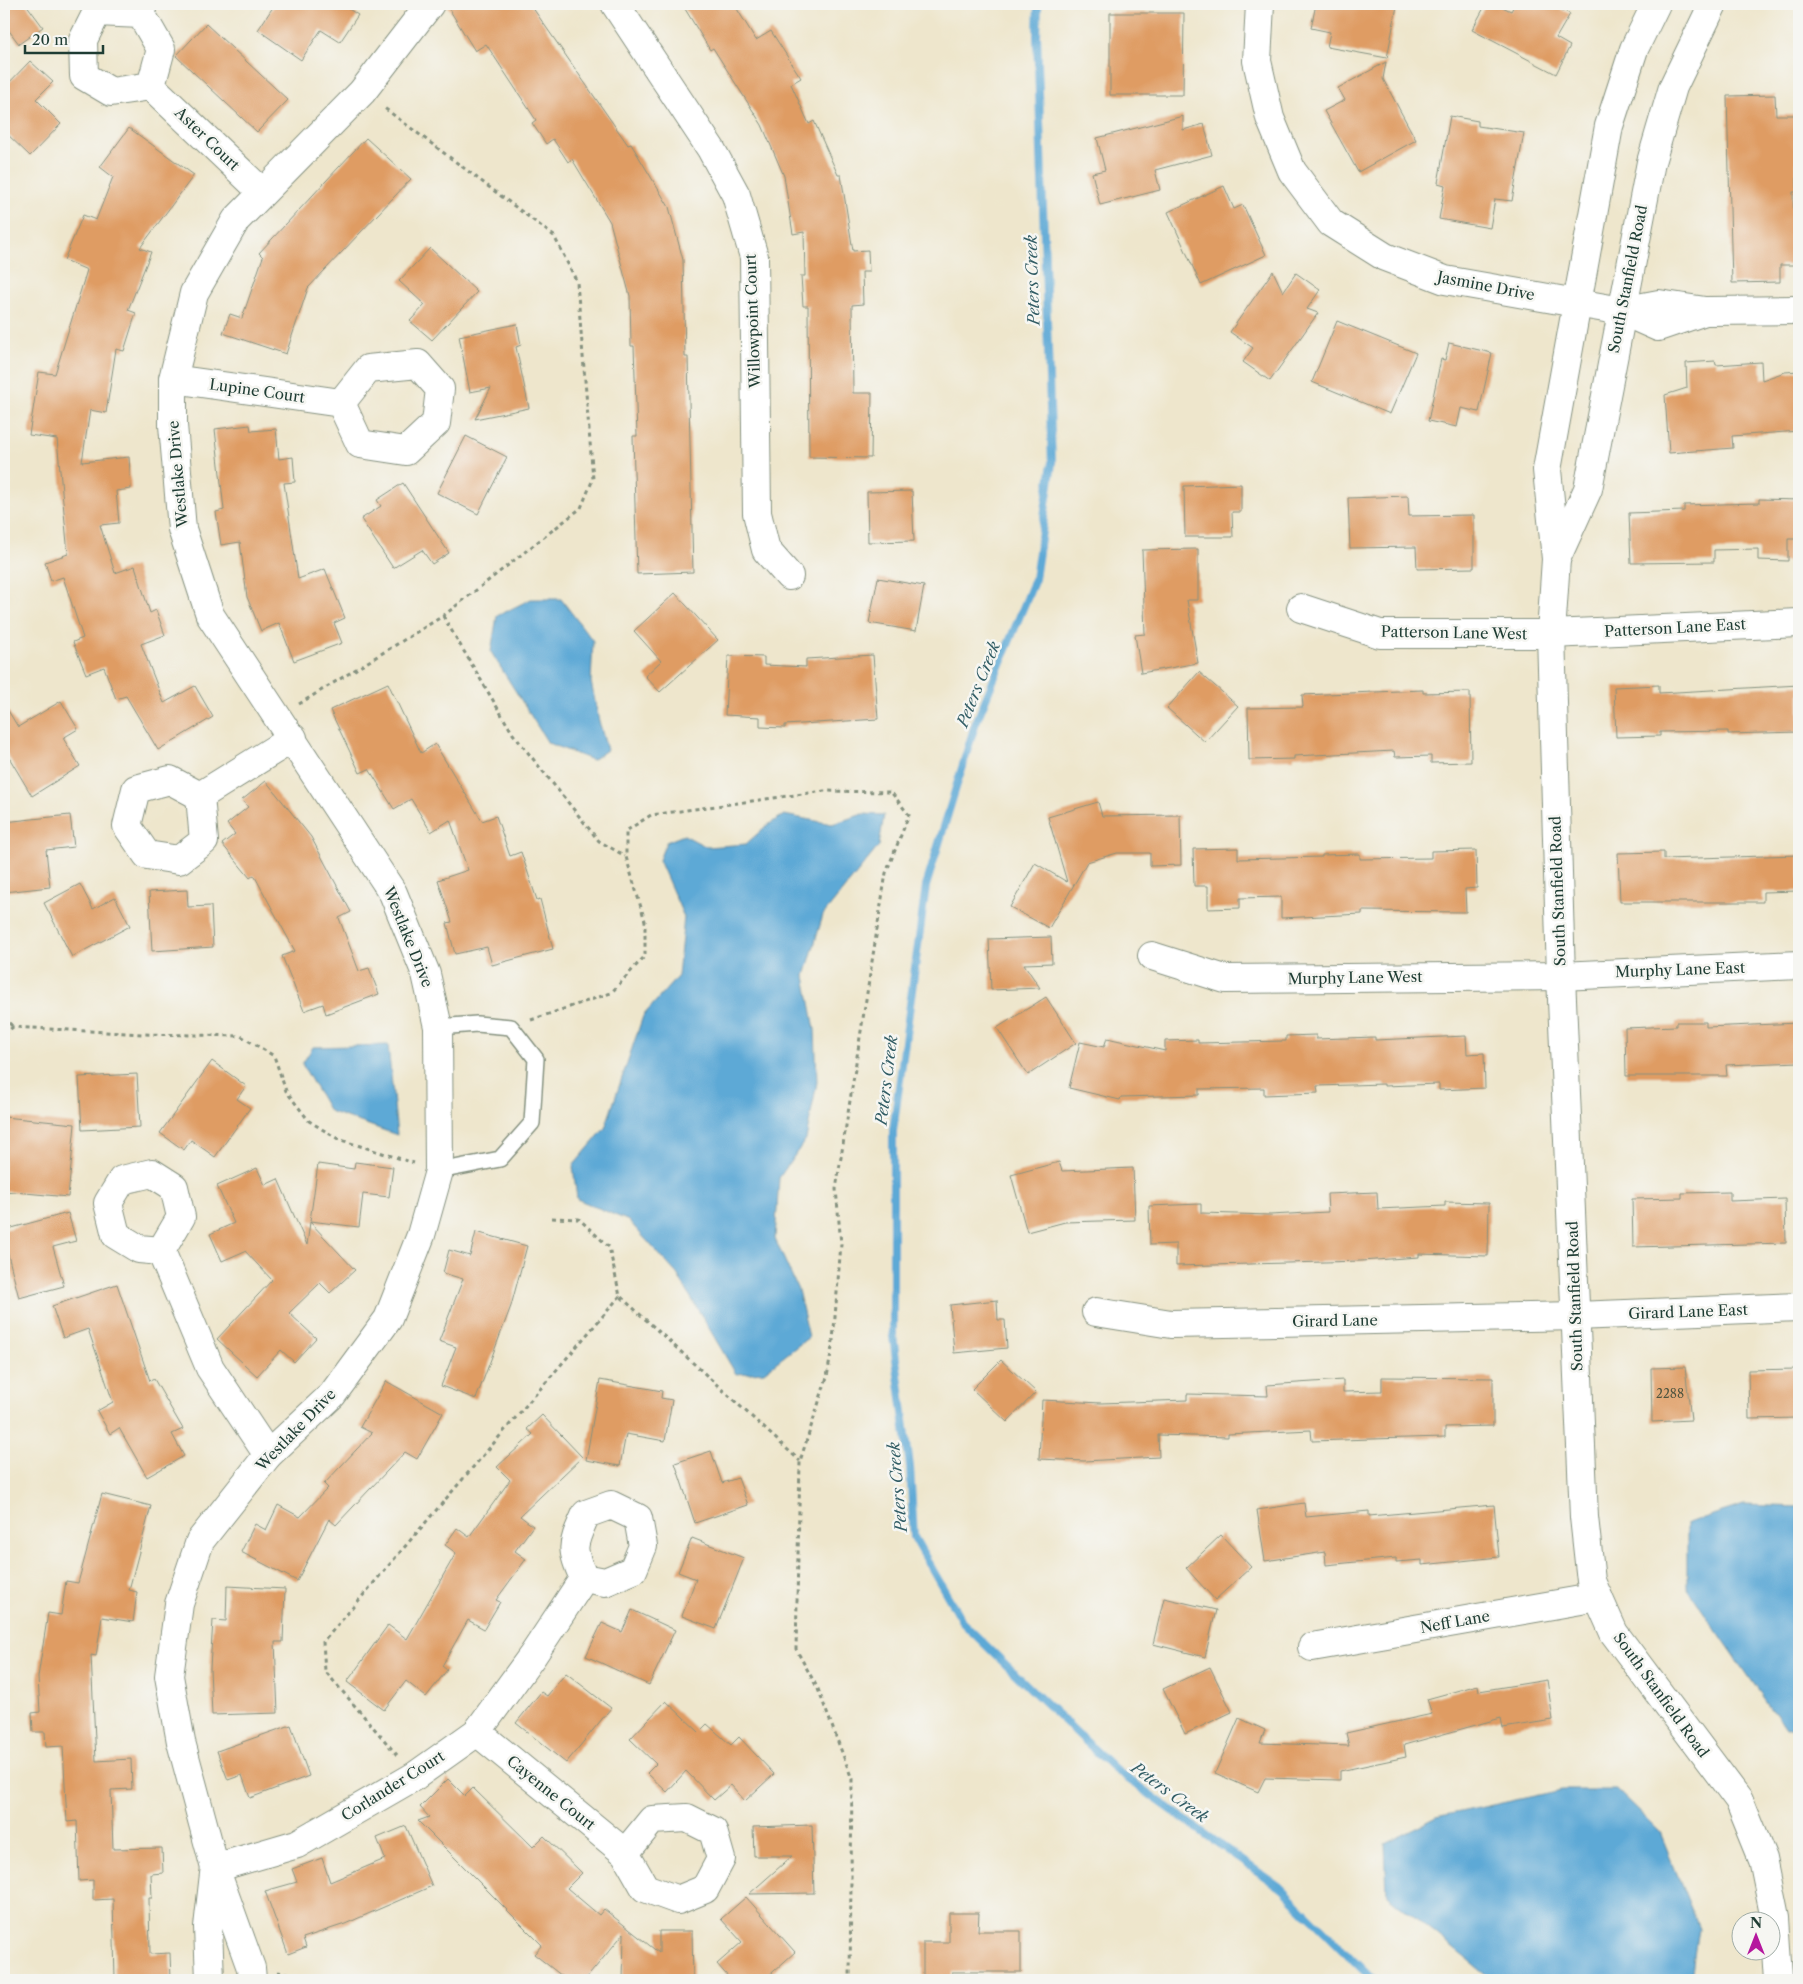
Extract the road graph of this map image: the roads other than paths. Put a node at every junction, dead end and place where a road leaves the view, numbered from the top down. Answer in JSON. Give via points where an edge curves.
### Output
{"nodes":[{"id":1,"x":430,"y":4,"type":"edge"},
{"id":2,"x":615,"y":4,"type":"edge"},
{"id":3,"x":1260,"y":4,"type":"edge"},
{"id":4,"x":1656,"y":4,"type":"edge"},
{"id":5,"x":1713,"y":4,"type":"edge"},
{"id":6,"x":151,"y":86,"type":"dead end"},
{"id":7,"x":262,"y":192,"type":"junction"},
{"id":8,"x":1576,"y":303,"type":"junction"},
{"id":9,"x":1799,"y":310,"type":"edge"},
{"id":10,"x":1622,"y":311,"type":"junction"},
{"id":11,"x":173,"y":379,"type":"junction"},
{"id":12,"x":341,"y":403,"type":"dead end"},
{"id":13,"x":1556,"y":559,"type":"junction"},
{"id":14,"x":789,"y":576,"type":"dead end"},
{"id":15,"x":1301,"y":608,"type":"dead end"},
{"id":16,"x":1799,"y":623,"type":"edge"},
{"id":17,"x":1551,"y":634,"type":"junction"},
{"id":18,"x":286,"y":727,"type":"junction"},
{"id":19,"x":200,"y":796,"type":"dead end"},
{"id":20,"x":1152,"y":956,"type":"dead end"},
{"id":21,"x":1799,"y":965,"type":"edge"},
{"id":22,"x":1561,"y":976,"type":"junction"},
{"id":23,"x":438,"y":1027,"type":"junction"},
{"id":24,"x":439,"y":1171,"type":"junction"},
{"id":25,"x":161,"y":1251,"type":"dead end"},
{"id":26,"x":1799,"y":1307,"type":"edge"},
{"id":27,"x":1096,"y":1312,"type":"dead end"},
{"id":28,"x":1576,"y":1316,"type":"junction"},
{"id":29,"x":268,"y":1455,"type":"junction"},
{"id":30,"x":584,"y":1578,"type":"dead end"},
{"id":31,"x":1598,"y":1597,"type":"junction"},
{"id":32,"x":1312,"y":1648,"type":"dead end"},
{"id":33,"x":476,"y":1732,"type":"junction"},
{"id":34,"x":625,"y":1853,"type":"dead end"},
{"id":35,"x":215,"y":1868,"type":"junction"},
{"id":36,"x":252,"y":1974,"type":"edge"},
{"id":37,"x":210,"y":1980,"type":"edge"},
{"id":38,"x":1780,"y":1980,"type":"edge"}],
"edges":[{"from":1,"to":7,"type":"street","name":"Westlake Drive","via":[[362,92]]},
{"from":2,"to":14,"type":"street","name":"Willowpoint Court","via":[[711,149],[736,195],[754,257],[757,513],[766,550]]},
{"from":3,"to":8,"type":"street","name":"Jasmine Drive","via":[[1258,61],[1270,118],[1292,171],[1331,223],[1385,257],[1445,280]]},
{"from":4,"to":8,"type":"street","name":"South Stanfield Road","via":[[1634,49],[1609,126]]},
{"from":5,"to":10,"type":"street","name":"South Stanfield Road","via":[[1673,87],[1651,162]]},
{"from":6,"to":7,"type":"street","name":"Aster Court"},
{"from":7,"to":11,"type":"street","name":"Westlake Drive","via":[[236,220],[194,293]]},
{"from":8,"to":10,"type":"street","name":"Jasmine Drive"},
{"from":8,"to":13,"type":"street","name":"South Stanfield Road","via":[[1547,470]]},
{"from":9,"to":10,"type":"street","via":[[1705,311],[1659,304]]},
{"from":10,"to":13,"type":"street","name":"South Stanfield Road","via":[[1588,489]]},
{"from":11,"to":12,"type":"street","name":"Lupine Court"},
{"from":11,"to":18,"type":"street","name":"Westlake Drive","via":[[173,425],[182,529],[210,614]]},
{"from":13,"to":17,"type":"street","name":"South Stanfield Road"},
{"from":15,"to":17,"type":"street","name":"Patterson Lane West","via":[[1380,634]]},
{"from":16,"to":17,"type":"street","name":"Patterson Lane East"},
{"from":17,"to":22,"type":"street","name":"South Stanfield Road"},
{"from":18,"to":19,"type":"street"},
{"from":18,"to":23,"type":"street","name":"Westlake Drive","via":[[393,893],[426,974]]},
{"from":20,"to":22,"type":"street","name":"Murphy Lane West","via":[[1224,979]]},
{"from":21,"to":22,"type":"street","name":"Murphy Lane East"},
{"from":22,"to":28,"type":"street","name":"South Stanfield Road"},
{"from":23,"to":24,"type":"street","name":"Westlake Drive"},
{"from":23,"to":24,"type":"lane","via":[[477,1024],[511,1027],[536,1059],[532,1123],[500,1159]]},
{"from":24,"to":29,"type":"street","name":"Westlake Drive","via":[[421,1235],[388,1319],[332,1395]]},
{"from":25,"to":29,"type":"street","via":[[210,1368]]},
{"from":26,"to":28,"type":"street","name":"Girard Lane East"},
{"from":27,"to":28,"type":"street","name":"Girard Lane","via":[[1171,1324]]},
{"from":28,"to":31,"type":"street","name":"South Stanfield Road","via":[[1584,1517],[1591,1581]]},
{"from":29,"to":35,"type":"street","name":"Westlake Drive","via":[[200,1540],[179,1604],[169,1676],[181,1742]]},
{"from":30,"to":33,"type":"street","name":"Corlander Court"},
{"from":31,"to":32,"type":"street","name":"Neff Lane"},
{"from":31,"to":38,"type":"street","name":"South Stanfield Road","via":[[1614,1633],[1739,1800],[1763,1859],[1775,1918]]},
{"from":33,"to":34,"type":"street","name":"Cayenne Court"},
{"from":33,"to":35,"type":"street","name":"Corlander Court","via":[[415,1776],[296,1844]]},
{"from":35,"to":36,"type":"street","name":"Westlake Drive"},
{"from":35,"to":37,"type":"street","name":"Westlake Drive","via":[[208,1927]]}]}
